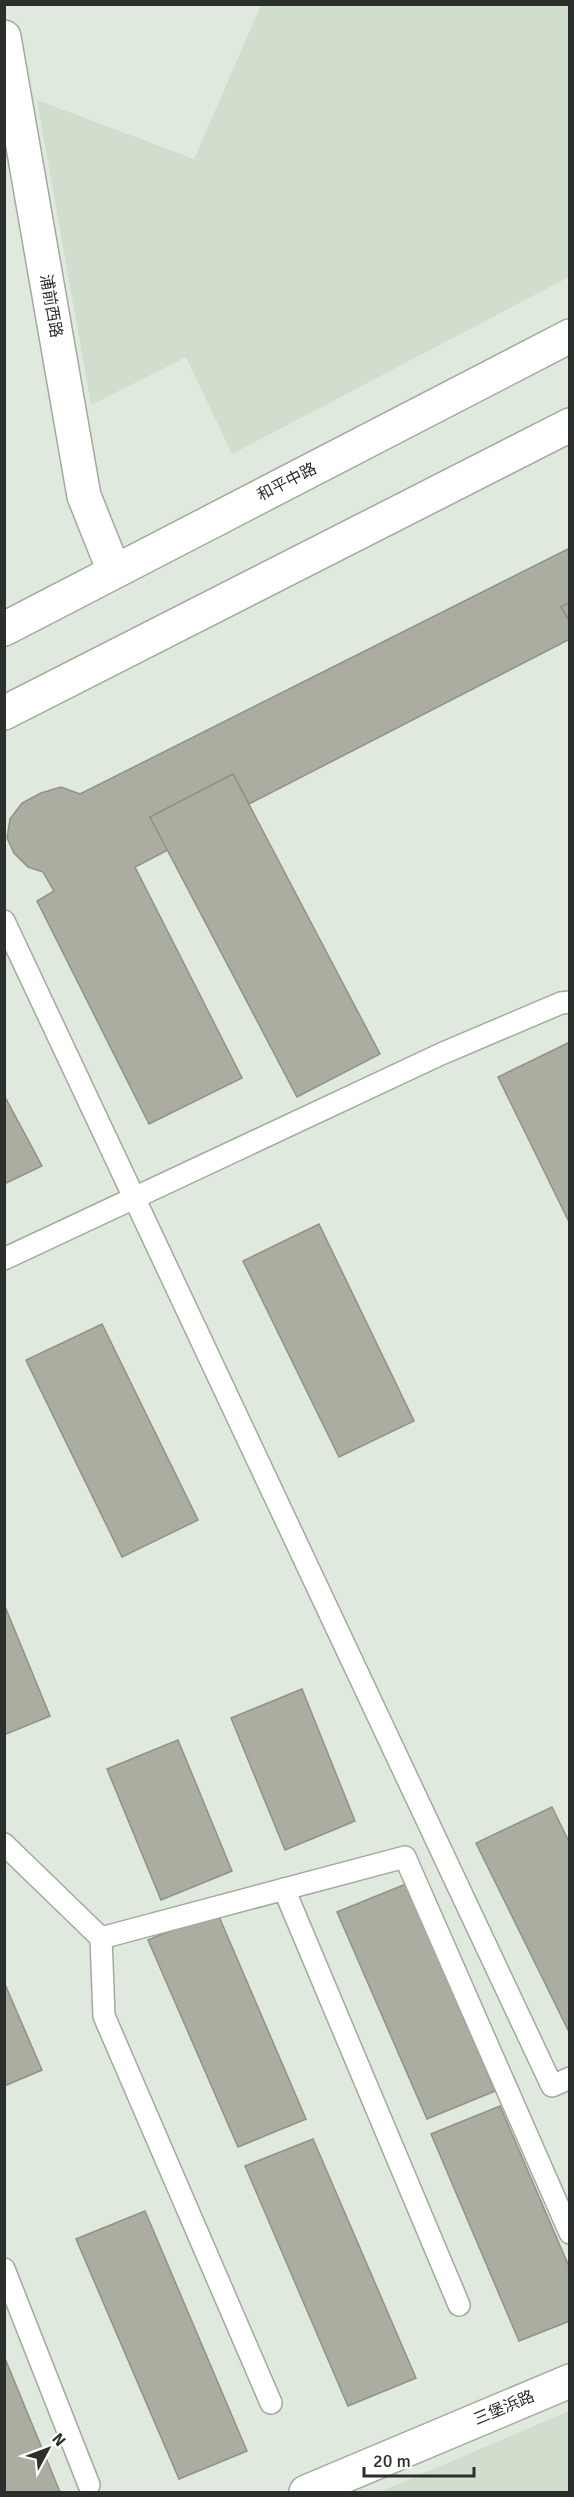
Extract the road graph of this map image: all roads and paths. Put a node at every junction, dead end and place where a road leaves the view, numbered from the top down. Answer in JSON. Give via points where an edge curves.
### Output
{"nodes":[{"id":1,"x":4,"y":37,"type":"edge"},
{"id":2,"x":570,"y":336,"type":"edge"},
{"id":3,"x":570,"y":424,"type":"edge"},
{"id":4,"x":114,"y":571,"type":"junction"},
{"id":5,"x":4,"y":629,"type":"edge"},
{"id":6,"x":4,"y":713,"type":"edge"},
{"id":7,"x":4,"y":921,"type":"edge"},
{"id":8,"x":570,"y":1002,"type":"edge"},
{"id":9,"x":135,"y":1200,"type":"junction"},
{"id":10,"x":4,"y":1259,"type":"edge"},
{"id":11,"x":4,"y":1844,"type":"edge"},
{"id":12,"x":284,"y":1889,"type":"junction"},
{"id":13,"x":101,"y":1938,"type":"junction"},
{"id":14,"x":570,"y":2078,"type":"edge"},
{"id":15,"x":570,"y":2233,"type":"edge"},
{"id":16,"x":4,"y":2270,"type":"edge"},
{"id":17,"x":459,"y":2305,"type":"dead end"},
{"id":18,"x":570,"y":2381,"type":"edge"},
{"id":19,"x":271,"y":2403,"type":"dead end"},
{"id":20,"x":89,"y":2484,"type":"dead end"},
{"id":21,"x":306,"y":2493,"type":"edge"}],
"edges":[{"from":1,"to":4,"type":"main road","name":"浦前西路","via":[[84,496]]},
{"from":2,"to":4,"type":"main road","name":"和平中路"},
{"from":3,"to":6,"type":"main road"},
{"from":4,"to":5,"type":"main road","name":"和平中路"},
{"from":7,"to":9,"type":"lane"},
{"from":8,"to":9,"type":"lane","via":[[441,1054]]},
{"from":9,"to":10,"type":"lane"},
{"from":9,"to":14,"type":"lane","via":[[552,2086]]},
{"from":11,"to":13,"type":"lane"},
{"from":12,"to":13,"type":"lane"},
{"from":12,"to":15,"type":"lane","via":[[405,1857]]},
{"from":12,"to":17,"type":"lane"},
{"from":13,"to":19,"type":"lane","via":[[104,2016]]},
{"from":16,"to":20,"type":"lane"},
{"from":18,"to":21,"type":"main road","name":"三堡浜路"}]}
